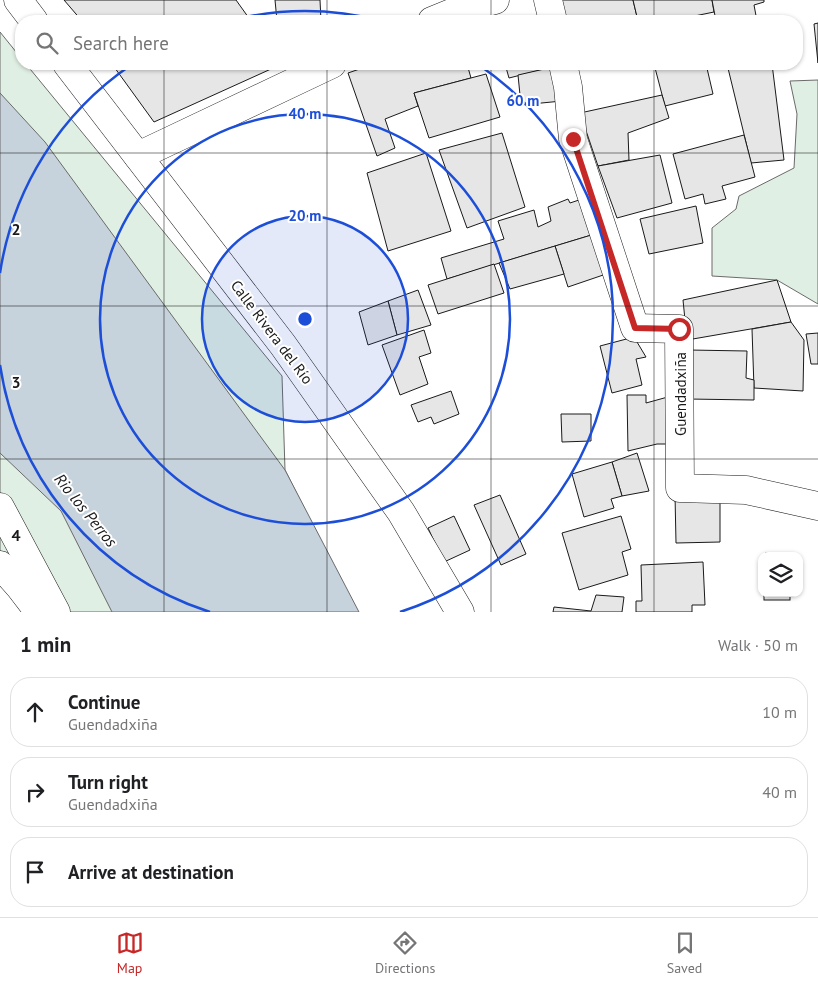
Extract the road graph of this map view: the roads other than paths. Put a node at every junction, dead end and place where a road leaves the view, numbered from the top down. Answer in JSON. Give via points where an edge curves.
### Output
{"nodes":[{"id":1,"x":18,"y":0,"type":"edge"},
{"id":2,"x":495,"y":0,"type":"edge"},
{"id":3,"x":548,"y":0,"type":"edge"},
{"id":4,"x":29,"y":15,"type":"edge"},
{"id":5,"x":446,"y":15,"type":"edge"},
{"id":6,"x":552,"y":15,"type":"edge"},
{"id":7,"x":72,"y":70,"type":"edge"},
{"id":8,"x":319,"y":70,"type":"edge"},
{"id":9,"x":564,"y":70,"type":"edge"},
{"id":10,"x":138,"y":156,"type":"junction"},
{"id":11,"x":818,"y":506,"type":"edge"},
{"id":12,"x":0,"y":507,"type":"edge"},
{"id":13,"x":0,"y":565,"type":"edge"},
{"id":14,"x":40,"y":612,"type":"edge"},
{"id":15,"x":56,"y":612,"type":"edge"},
{"id":16,"x":460,"y":612,"type":"edge"}],
"edges":[{"from":1,"to":4,"type":"street"},
{"from":2,"to":5,"type":"street"},
{"from":3,"to":6,"type":"street"},
{"from":7,"to":10,"type":"street","name":"Calle Rivera del Río"},
{"from":8,"to":10,"type":"street"},
{"from":9,"to":11,"type":"street","name":"Guendadxiña","via":[[573,139],[635,328],[679,329],[680,488],[746,490]]},
{"from":10,"to":16,"type":"street","name":"Calle Rivera del Río","via":[[294,360],[400,512]]},
{"from":12,"to":15,"type":"street"},
{"from":13,"to":14,"type":"street"}]}
